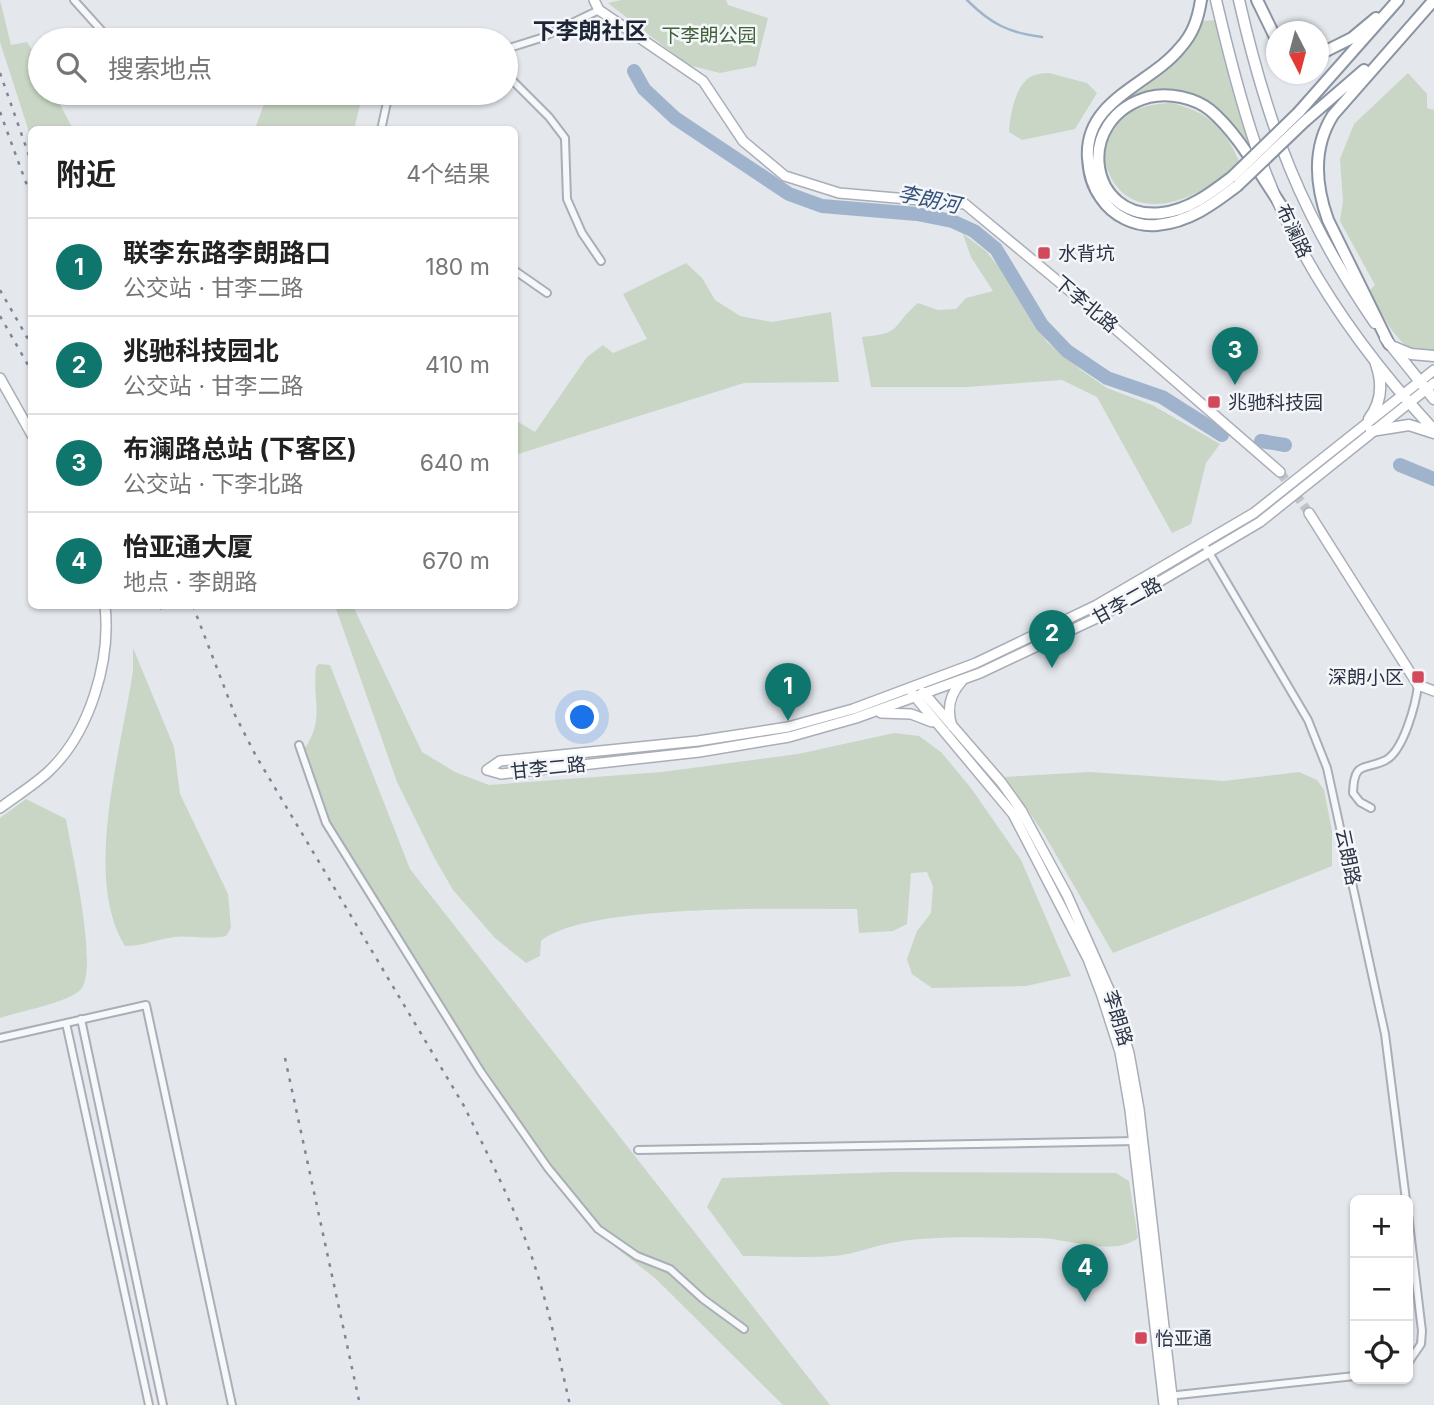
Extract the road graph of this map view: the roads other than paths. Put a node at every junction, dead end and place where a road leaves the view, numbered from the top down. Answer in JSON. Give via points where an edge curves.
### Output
{"nodes":[{"id":1,"x":74,"y":0,"type":"edge"},
{"id":2,"x":594,"y":0,"type":"edge"},
{"id":3,"x":1201,"y":0,"type":"edge"},
{"id":4,"x":1216,"y":0,"type":"edge"},
{"id":5,"x":1239,"y":0,"type":"edge"},
{"id":6,"x":1257,"y":0,"type":"edge"},
{"id":7,"x":1397,"y":0,"type":"edge"},
{"id":8,"x":1434,"y":0,"type":"edge"},
{"id":9,"x":599,"y":10,"type":"junction"},
{"id":10,"x":1267,"y":21,"type":"edge"},
{"id":11,"x":99,"y":28,"type":"edge"},
{"id":12,"x":518,"y":45,"type":"edge"},
{"id":13,"x":1329,"y":50,"type":"edge"},
{"id":14,"x":1385,"y":53,"type":"junction"},
{"id":15,"x":518,"y":86,"type":"edge"},
{"id":16,"x":386,"y":105,"type":"edge"},
{"id":17,"x":1302,"y":116,"type":"junction"},
{"id":18,"x":382,"y":126,"type":"edge"},
{"id":19,"x":1235,"y":181,"type":"junction"},
{"id":20,"x":1281,"y":205,"type":"junction"},
{"id":21,"x":601,"y":261,"type":"dead end"},
{"id":22,"x":518,"y":273,"type":"edge"},
{"id":23,"x":547,"y":293,"type":"dead end"},
{"id":24,"x":1389,"y":344,"type":"junction"},
{"id":25,"x":1434,"y":356,"type":"edge"},
{"id":26,"x":1373,"y":357,"type":"junction"},
{"id":27,"x":1434,"y":370,"type":"edge"},
{"id":28,"x":0,"y":378,"type":"edge"},
{"id":29,"x":1426,"y":385,"type":"edge"},
{"id":30,"x":1406,"y":398,"type":"junction"},
{"id":31,"x":1434,"y":399,"type":"edge"},
{"id":32,"x":1369,"y":419,"type":"junction"},
{"id":33,"x":28,"y":428,"type":"edge"},
{"id":34,"x":1371,"y":431,"type":"junction"},
{"id":35,"x":1434,"y":431,"type":"edge"},
{"id":36,"x":1280,"y":472,"type":"tunnel mouth"},
{"id":37,"x":1309,"y":513,"type":"tunnel mouth"},
{"id":38,"x":1204,"y":544,"type":"junction"},
{"id":39,"x":1209,"y":553,"type":"junction"},
{"id":40,"x":105,"y":609,"type":"edge"},
{"id":41,"x":964,"y":679,"type":"junction"},
{"id":42,"x":1418,"y":685,"type":"junction"},
{"id":43,"x":913,"y":687,"type":"junction"},
{"id":44,"x":1434,"y":691,"type":"edge"},
{"id":45,"x":920,"y":696,"type":"junction"},
{"id":46,"x":869,"y":714,"type":"junction"},
{"id":47,"x":938,"y":726,"type":"junction"},
{"id":48,"x":954,"y":730,"type":"junction"},
{"id":49,"x":299,"y":745,"type":"dead end"},
{"id":50,"x":0,"y":808,"type":"edge"},
{"id":51,"x":1371,"y":808,"type":"dead end"},
{"id":52,"x":81,"y":1020,"type":"junction"},
{"id":53,"x":66,"y":1023,"type":"junction"},
{"id":54,"x":0,"y":1038,"type":"edge"},
{"id":55,"x":1138,"y":1141,"type":"junction"},
{"id":56,"x":638,"y":1150,"type":"dead end"},
{"id":57,"x":1405,"y":1195,"type":"edge"},
{"id":58,"x":1413,"y":1256,"type":"edge"},
{"id":59,"x":744,"y":1329,"type":"dead end"},
{"id":60,"x":1413,"y":1355,"type":"edge"},
{"id":61,"x":1350,"y":1377,"type":"edge"},
{"id":62,"x":1168,"y":1401,"type":"edge"},
{"id":63,"x":149,"y":1405,"type":"edge"},
{"id":64,"x":163,"y":1405,"type":"edge"},
{"id":65,"x":232,"y":1405,"type":"edge"}],
"edges":[{"from":1,"to":11,"type":"street"},
{"from":2,"to":9,"type":"street"},
{"from":3,"to":19,"type":"highway","via":[[1198,18],[1179,51],[1123,92],[1100,116],[1087,150],[1089,172],[1094,189],[1118,216],[1152,225],[1195,215]]},
{"from":4,"to":20,"type":"main road","name":"布澜路","via":[[1251,131]]},
{"from":5,"to":24,"type":"main road","name":"布澜路","via":[[1270,121],[1296,186],[1316,231]]},
{"from":6,"to":10,"type":"highway"},
{"from":7,"to":13,"type":"highway","via":[[1352,38]]},
{"from":7,"to":17,"type":"highway"},
{"from":8,"to":14,"type":"highway"},
{"from":9,"to":12,"type":"street"},
{"from":9,"to":36,"type":"street","name":"下李北路","via":[[703,81],[743,141],[785,176],[839,193],[965,204]]},
{"from":14,"to":17,"type":"highway"},
{"from":14,"to":24,"type":"highway","via":[[1328,123],[1317,160],[1321,202],[1328,220]]},
{"from":15,"to":21,"type":"street","via":[[565,138],[567,199]]},
{"from":16,"to":18,"type":"street"},
{"from":17,"to":19,"type":"highway","bridge":true},
{"from":19,"to":20,"type":"highway","via":[[1180,209],[1143,213],[1124,206],[1104,184],[1099,167],[1102,133],[1111,119],[1138,101],[1174,96],[1192,101],[1209,108],[1223,122]]},
{"from":20,"to":26,"type":"main road","name":"布澜路","via":[[1320,284]]},
{"from":22,"to":23,"type":"street"},
{"from":24,"to":25,"type":"main road","via":[[1411,354]]},
{"from":24,"to":29,"type":"main road","name":"布澜路"},
{"from":26,"to":30,"type":"main road","name":"布澜路"},
{"from":26,"to":32,"type":"main road","via":[[1381,392]]},
{"from":27,"to":29,"type":"street","name":"甘李二路"},
{"from":28,"to":33,"type":"street"},
{"from":29,"to":30,"type":"street","name":"甘李二路"},
{"from":29,"to":31,"type":"main road","name":"布澜路"},
{"from":30,"to":32,"type":"street","name":"甘李二路"},
{"from":30,"to":34,"type":"street","name":"甘李二路"},
{"from":30,"to":35,"type":"main road","name":"布澜路"},
{"from":32,"to":38,"type":"street","name":"甘李二路","via":[[1277,497]]},
{"from":34,"to":35,"type":"main road","via":[[1409,425]]},
{"from":34,"to":39,"type":"street","name":"甘李二路","via":[[1283,506]]},
{"from":37,"to":42,"type":"street"},
{"from":38,"to":39,"type":"street","name":"云朗路"},
{"from":38,"to":43,"type":"street","name":"甘李二路","via":[[1060,624]]},
{"from":39,"to":41,"type":"street","name":"甘李二路","via":[[1066,635]]},
{"from":39,"to":57,"type":"street","name":"云朗路","via":[[1308,720],[1327,768],[1385,1034]]},
{"from":40,"to":50,"type":"street","via":[[106,647],[90,704],[77,730],[48,772]]},
{"from":41,"to":45,"type":"street","name":"甘李二路"},
{"from":41,"to":48,"type":"street","via":[[949,705]]},
{"from":42,"to":44,"type":"street"},
{"from":42,"to":51,"type":"street","via":[[1415,705],[1394,752],[1387,760],[1361,767],[1355,774],[1353,793]]},
{"from":43,"to":45,"type":"street","name":"李朗路"},
{"from":43,"to":46,"type":"street","name":"甘李二路","via":[[788,727],[500,761],[487,770],[501,774],[699,752],[789,737]]},
{"from":45,"to":46,"type":"street","name":"甘李二路"},
{"from":45,"to":47,"type":"street","name":"李朗路"},
{"from":45,"to":48,"type":"street","name":"李朗路"},
{"from":46,"to":47,"type":"street","via":[[911,714]]},
{"from":47,"to":55,"type":"street","name":"李朗路","via":[[1013,814],[1088,959],[1119,1052]]},
{"from":48,"to":55,"type":"street","name":"李朗路","via":[[1021,810],[1096,955],[1129,1053]]},
{"from":49,"to":59,"type":"street","via":[[326,822],[481,1072],[548,1168],[598,1229],[637,1256],[670,1269]]},
{"from":52,"to":53,"type":"street"},
{"from":52,"to":64,"type":"street"},
{"from":52,"to":65,"type":"street","via":[[146,1005]]},
{"from":53,"to":54,"type":"street"},
{"from":53,"to":63,"type":"street"},
{"from":55,"to":56,"type":"street"},
{"from":55,"to":62,"type":"street","name":"李朗路"},
{"from":58,"to":60,"type":"street","via":[[1422,1331]]},
{"from":61,"to":62,"type":"street"}]}
